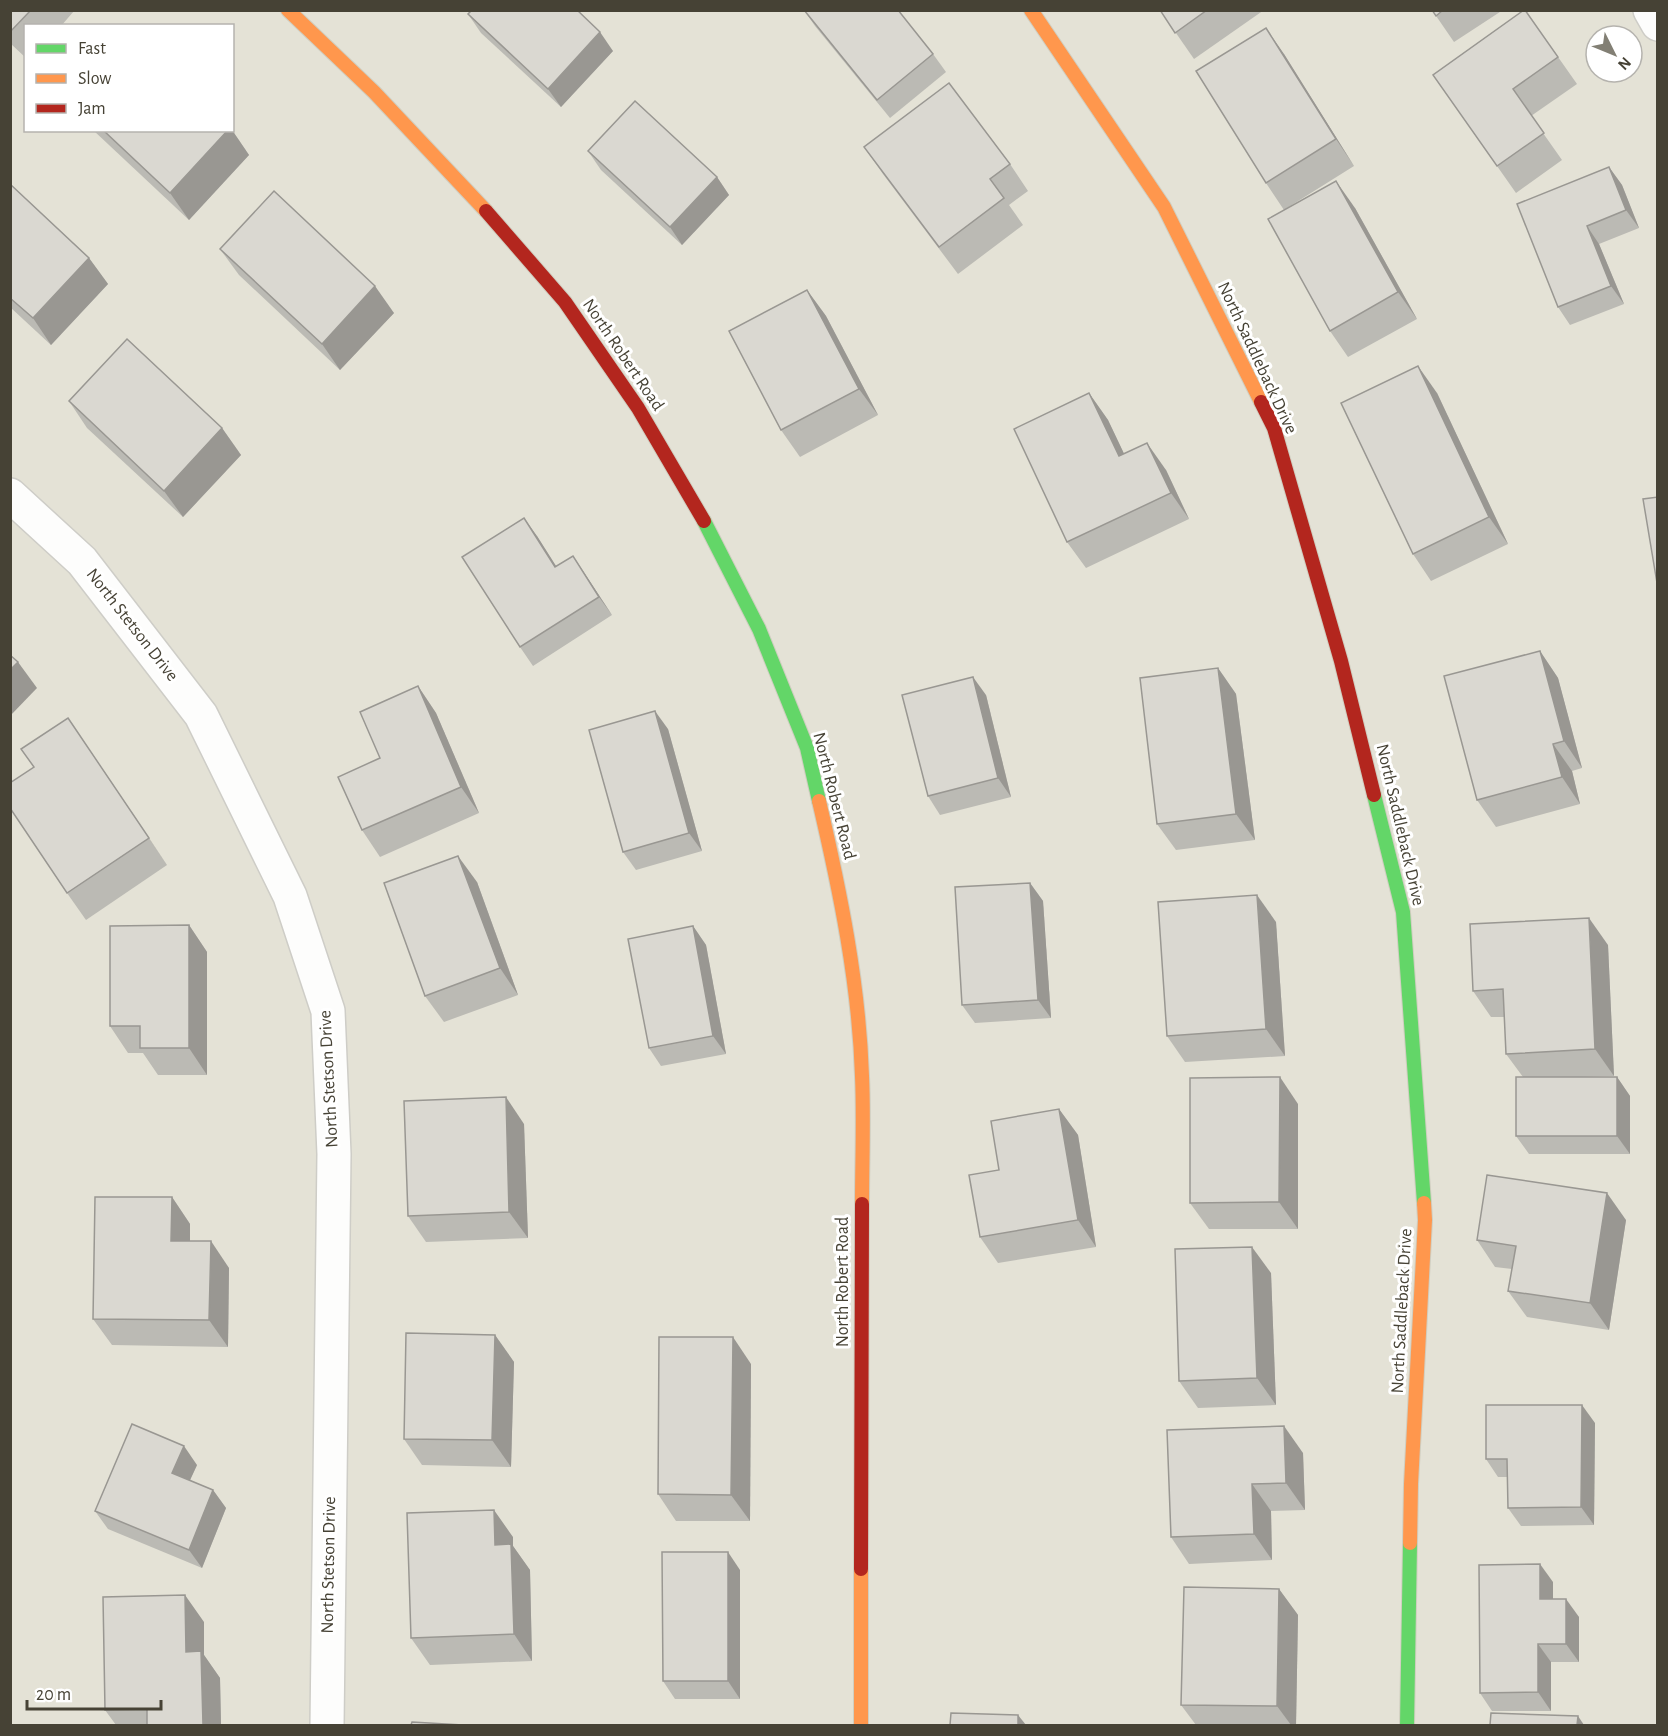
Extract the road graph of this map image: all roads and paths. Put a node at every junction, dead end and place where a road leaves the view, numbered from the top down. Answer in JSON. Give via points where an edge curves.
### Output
{"nodes":[{"id":1,"x":288,"y":10,"type":"edge"},
{"id":2,"x":1030,"y":10,"type":"edge"},
{"id":3,"x":1650,"y":10,"type":"edge"},
{"id":4,"x":1658,"y":24,"type":"edge"},
{"id":5,"x":10,"y":495,"type":"edge"},
{"id":6,"x":327,"y":1725,"type":"edge"},
{"id":7,"x":861,"y":1725,"type":"edge"},
{"id":8,"x":1407,"y":1725,"type":"edge"}],
"edges":[{"from":1,"to":7,"type":"main road","name":"North Robert Road","via":[[374,92],[565,302],[638,408],[700,514],[759,630],[807,748],[851,959],[862,1075]]},
{"from":2,"to":8,"type":"main road","name":"North Saddleback Drive","via":[[1164,207],[1274,428],[1341,661],[1403,912],[1425,1220],[1411,1484]]},
{"from":3,"to":4,"type":"street"},
{"from":5,"to":6,"type":"street","name":"North Stetson Drive","via":[[82,561],[201,715],[290,896],[328,1011],[334,1154]]}]}
